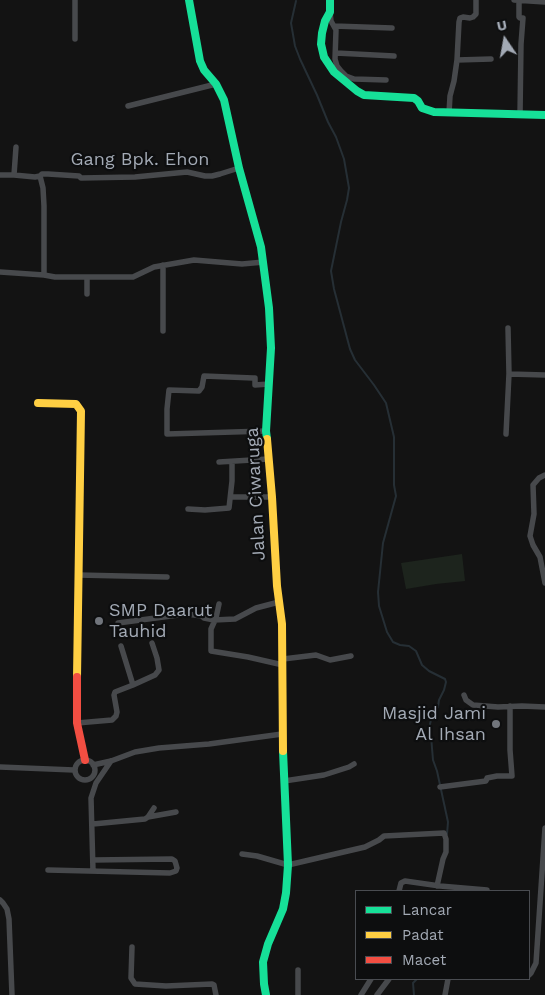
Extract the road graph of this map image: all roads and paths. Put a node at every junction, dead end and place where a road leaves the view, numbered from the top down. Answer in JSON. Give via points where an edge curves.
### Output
{"nodes":[{"id":1,"x":75,"y":0,"type":"edge"},
{"id":2,"x":188,"y":0,"type":"edge"},
{"id":3,"x":330,"y":0,"type":"edge"},
{"id":4,"x":476,"y":0,"type":"edge"},
{"id":5,"x":517,"y":0,"type":"edge"},
{"id":6,"x":545,"y":2,"type":"edge"},
{"id":7,"x":330,"y":12,"type":"junction"},
{"id":8,"x":334,"y":26,"type":"junction"},
{"id":9,"x":392,"y":28,"type":"dead end"},
{"id":10,"x":75,"y":39,"type":"dead end"},
{"id":11,"x":336,"y":53,"type":"junction"},
{"id":12,"x":394,"y":56,"type":"dead end"},
{"id":13,"x":492,"y":59,"type":"dead end"},
{"id":14,"x":457,"y":60,"type":"junction"},
{"id":15,"x":386,"y":80,"type":"dead end"},
{"id":16,"x":216,"y":84,"type":"junction"},
{"id":17,"x":128,"y":106,"type":"dead end"},
{"id":18,"x":449,"y":113,"type":"junction"},
{"id":19,"x":520,"y":115,"type":"junction"},
{"id":20,"x":545,"y":115,"type":"edge"},
{"id":21,"x":16,"y":148,"type":"dead end"},
{"id":22,"x":239,"y":168,"type":"junction"},
{"id":23,"x":0,"y":175,"type":"edge"},
{"id":24,"x":14,"y":175,"type":"junction"},
{"id":25,"x":40,"y":176,"type":"junction"},
{"id":26,"x":264,"y":262,"type":"junction"},
{"id":27,"x":163,"y":265,"type":"junction"},
{"id":28,"x":0,"y":272,"type":"edge"},
{"id":29,"x":44,"y":275,"type":"junction"},
{"id":30,"x":87,"y":277,"type":"junction"},
{"id":31,"x":86,"y":294,"type":"dead end"},
{"id":32,"x":508,"y":328,"type":"dead end"},
{"id":33,"x":163,"y":331,"type":"dead end"},
{"id":34,"x":509,"y":374,"type":"junction"},
{"id":35,"x":545,"y":374,"type":"edge"},
{"id":36,"x":269,"y":384,"type":"junction"},
{"id":37,"x":38,"y":403,"type":"dead end"},
{"id":38,"x":266,"y":431,"type":"junction"},
{"id":39,"x":506,"y":434,"type":"dead end"},
{"id":40,"x":268,"y":459,"type":"junction"},
{"id":41,"x":219,"y":462,"type":"dead end"},
{"id":42,"x":232,"y":462,"type":"junction"},
{"id":43,"x":545,"y":475,"type":"edge"},
{"id":44,"x":231,"y":497,"type":"junction"},
{"id":45,"x":272,"y":497,"type":"junction"},
{"id":46,"x":188,"y":509,"type":"dead end"},
{"id":47,"x":78,"y":575,"type":"junction"},
{"id":48,"x":167,"y":577,"type":"dead end"},
{"id":49,"x":545,"y":583,"type":"edge"},
{"id":50,"x":279,"y":602,"type":"junction"},
{"id":51,"x":219,"y":604,"type":"dead end"},
{"id":52,"x":214,"y":620,"type":"junction"},
{"id":53,"x":118,"y":623,"type":"dead end"},
{"id":54,"x":152,"y":643,"type":"dead end"},
{"id":55,"x":121,"y":646,"type":"dead end"},
{"id":56,"x":351,"y":656,"type":"dead end"},
{"id":57,"x":283,"y":662,"type":"junction"},
{"id":58,"x":133,"y":685,"type":"junction"},
{"id":59,"x":464,"y":695,"type":"dead end"},
{"id":60,"x":510,"y":706,"type":"junction"},
{"id":61,"x":545,"y":707,"type":"edge"},
{"id":62,"x":77,"y":723,"type":"junction"},
{"id":63,"x":282,"y":734,"type":"junction"},
{"id":64,"x":85,"y":760,"type":"junction"},
{"id":65,"x":111,"y":761,"type":"junction"},
{"id":66,"x":354,"y":764,"type":"dead end"},
{"id":67,"x":94,"y":765,"type":"junction"},
{"id":68,"x":0,"y":767,"type":"edge"},
{"id":69,"x":74,"y":770,"type":"junction"},
{"id":70,"x":284,"y":781,"type":"junction"},
{"id":71,"x":440,"y":787,"type":"dead end"},
{"id":72,"x":154,"y":808,"type":"dead end"},
{"id":73,"x":176,"y":812,"type":"dead end"},
{"id":74,"x":148,"y":817,"type":"junction"},
{"id":75,"x":93,"y":824,"type":"junction"},
{"id":76,"x":545,"y":828,"type":"edge"},
{"id":77,"x":242,"y":854,"type":"dead end"},
{"id":78,"x":93,"y":860,"type":"junction"},
{"id":79,"x":288,"y":864,"type":"junction"},
{"id":80,"x":544,"y":866,"type":"edge"},
{"id":81,"x":48,"y":870,"type":"dead end"},
{"id":82,"x":93,"y":871,"type":"junction"},
{"id":83,"x":435,"y":888,"type":"edge"},
{"id":84,"x":399,"y":890,"type":"edge"},
{"id":85,"x":487,"y":890,"type":"dead end"},
{"id":86,"x":0,"y":900,"type":"edge"},
{"id":87,"x":132,"y":947,"type":"dead end"},
{"id":88,"x":298,"y":970,"type":"dead end"},
{"id":89,"x":530,"y":974,"type":"edge"},
{"id":90,"x":370,"y":980,"type":"edge"},
{"id":91,"x":388,"y":980,"type":"edge"},
{"id":92,"x":448,"y":980,"type":"edge"},
{"id":93,"x":12,"y":995,"type":"edge"},
{"id":94,"x":216,"y":995,"type":"edge"},
{"id":95,"x":266,"y":995,"type":"edge"},
{"id":96,"x":298,"y":995,"type":"edge"},
{"id":97,"x":361,"y":995,"type":"edge"},
{"id":98,"x":377,"y":995,"type":"edge"},
{"id":99,"x":445,"y":995,"type":"edge"}],
"edges":[{"from":1,"to":10,"type":"street"},
{"from":2,"to":16,"type":"street","name":"Jalan Ciwaruga","via":[[200,61]]},
{"from":3,"to":7,"type":"street"},
{"from":4,"to":14,"type":"street","via":[[474,17],[460,18]]},
{"from":5,"to":6,"type":"street"},
{"from":5,"to":19,"type":"street","via":[[519,17],[524,18]]},
{"from":7,"to":8,"type":"street"},
{"from":7,"to":18,"type":"street","via":[[321,44],[324,57],[334,72],[364,95],[414,98],[426,111]]},
{"from":8,"to":9,"type":"street"},
{"from":8,"to":11,"type":"street"},
{"from":11,"to":12,"type":"street"},
{"from":11,"to":15,"type":"street","via":[[337,66],[346,76]]},
{"from":13,"to":14,"type":"street"},
{"from":14,"to":18,"type":"street"},
{"from":16,"to":17,"type":"street"},
{"from":16,"to":22,"type":"street","name":"Jalan Ciwaruga","via":[[224,100]]},
{"from":18,"to":19,"type":"street"},
{"from":19,"to":20,"type":"street"},
{"from":21,"to":24,"type":"street"},
{"from":22,"to":25,"type":"street","name":"Gang Bpk. Ehon","via":[[212,176],[187,172],[135,177]]},
{"from":22,"to":26,"type":"street","name":"Jalan Ciwaruga"},
{"from":23,"to":24,"type":"street","name":"Gang Bpk. Ehon"},
{"from":24,"to":25,"type":"street","name":"Gang Bpk. Ehon"},
{"from":25,"to":29,"type":"street","via":[[44,206]]},
{"from":26,"to":27,"type":"street","via":[[242,264],[194,260]]},
{"from":26,"to":36,"type":"street","name":"Jalan Ciwaruga","via":[[270,316]]},
{"from":27,"to":30,"type":"street","via":[[133,277]]},
{"from":27,"to":33,"type":"street"},
{"from":28,"to":29,"type":"street"},
{"from":29,"to":30,"type":"street"},
{"from":30,"to":31,"type":"street"},
{"from":32,"to":34,"type":"street"},
{"from":34,"to":35,"type":"street"},
{"from":34,"to":39,"type":"street"},
{"from":36,"to":38,"type":"street","name":"Jalan Ciwaruga"},
{"from":36,"to":38,"type":"street","via":[[255,385],[254,378],[204,376],[199,391],[169,390],[167,409],[167,434]]},
{"from":37,"to":47,"type":"street","via":[[76,404],[81,411]]},
{"from":38,"to":40,"type":"street","name":"Jalan Ciwaruga"},
{"from":40,"to":42,"type":"street"},
{"from":40,"to":45,"type":"street","name":"Jalan Ciwaruga"},
{"from":41,"to":42,"type":"street"},
{"from":42,"to":44,"type":"street"},
{"from":43,"to":49,"type":"street","via":[[533,485],[534,514],[530,536],[540,557]]},
{"from":44,"to":45,"type":"street"},
{"from":44,"to":46,"type":"street","via":[[229,508]]},
{"from":45,"to":50,"type":"street","name":"Jalan Ciwaruga"},
{"from":47,"to":48,"type":"street"},
{"from":47,"to":62,"type":"street"},
{"from":50,"to":52,"type":"street","via":[[256,608],[235,620]]},
{"from":50,"to":57,"type":"street","name":"Jalan Ciwaruga"},
{"from":51,"to":52,"type":"street"},
{"from":52,"to":53,"type":"street","via":[[186,614]]},
{"from":52,"to":57,"type":"street","via":[[211,651]]},
{"from":54,"to":58,"type":"street","via":[[159,670]]},
{"from":55,"to":58,"type":"street"},
{"from":56,"to":57,"type":"street","via":[[330,660],[316,655]]},
{"from":57,"to":63,"type":"street","name":"Jalan Ciwaruga"},
{"from":58,"to":62,"type":"street","via":[[115,692],[118,712],[112,720]]},
{"from":59,"to":60,"type":"street","via":[[473,705]]},
{"from":60,"to":61,"type":"street"},
{"from":60,"to":71,"type":"street","via":[[512,776]]},
{"from":62,"to":64,"type":"street"},
{"from":63,"to":65,"type":"street","via":[[158,748]]},
{"from":63,"to":70,"type":"street","name":"Jalan Ciwaruga"},
{"from":64,"to":67,"type":"street"},
{"from":64,"to":69,"type":"street"},
{"from":65,"to":67,"type":"street"},
{"from":65,"to":75,"type":"street","via":[[93,792]]},
{"from":66,"to":70,"type":"street","via":[[324,775]]},
{"from":67,"to":69,"type":"street","via":[[95,771],[89,779],[82,780]]},
{"from":68,"to":69,"type":"street"},
{"from":70,"to":79,"type":"street","name":"Jalan Ciwaruga"},
{"from":72,"to":74,"type":"street"},
{"from":73,"to":74,"type":"street"},
{"from":74,"to":75,"type":"street"},
{"from":75,"to":78,"type":"street"},
{"from":76,"to":80,"type":"street"},
{"from":77,"to":79,"type":"street"},
{"from":78,"to":82,"type":"street"},
{"from":78,"to":82,"type":"street","via":[[172,859],[177,865],[176,871],[170,873]]},
{"from":79,"to":83,"type":"street","via":[[365,847],[384,836],[444,833],[446,852]]},
{"from":79,"to":95,"type":"street","name":"Jalan Ciwaruga","via":[[283,909],[263,962]]},
{"from":80,"to":89,"type":"street","via":[[536,963]]},
{"from":81,"to":82,"type":"street"},
{"from":83,"to":84,"type":"street","via":[[405,881]]},
{"from":83,"to":85,"type":"street"},
{"from":86,"to":93,"type":"street","via":[[7,909],[9,920]]},
{"from":87,"to":94,"type":"street","via":[[133,982],[166,986],[212,984]]},
{"from":88,"to":96,"type":"street"},
{"from":90,"to":97,"type":"street"},
{"from":91,"to":98,"type":"street"},
{"from":92,"to":99,"type":"street"}]}
